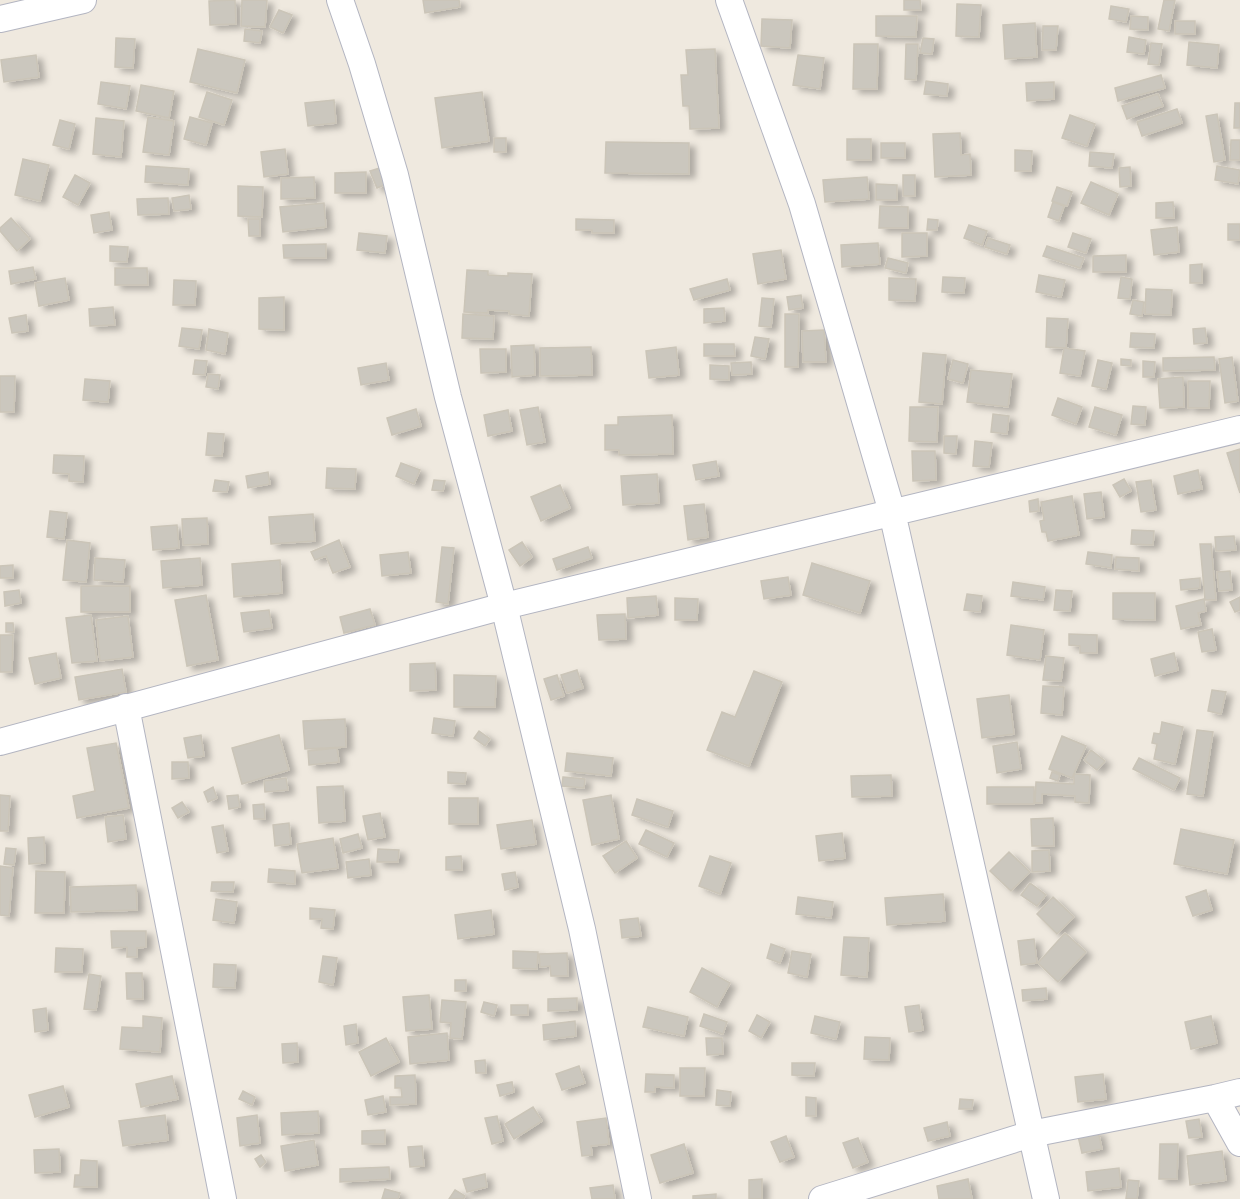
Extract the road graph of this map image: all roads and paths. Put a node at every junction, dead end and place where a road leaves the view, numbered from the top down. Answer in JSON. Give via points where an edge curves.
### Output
{"nodes":[{"id":1,"x":83,"y":0,"type":"edge"},
{"id":2,"x":340,"y":0,"type":"edge"},
{"id":3,"x":729,"y":0,"type":"edge"},
{"id":4,"x":0,"y":19,"type":"edge"},
{"id":5,"x":1240,"y":429,"type":"edge"},
{"id":6,"x":892,"y":512,"type":"junction"},
{"id":7,"x":504,"y":606,"type":"junction"},
{"id":8,"x":126,"y":707,"type":"junction"},
{"id":9,"x":0,"y":742,"type":"edge"},
{"id":10,"x":1240,"y":1092,"type":"edge"},
{"id":11,"x":1215,"y":1098,"type":"junction"},
{"id":12,"x":1031,"y":1134,"type":"junction"},
{"id":13,"x":1240,"y":1143,"type":"edge"},
{"id":14,"x":223,"y":1199,"type":"edge"},
{"id":15,"x":638,"y":1199,"type":"edge"},
{"id":16,"x":822,"y":1199,"type":"edge"},
{"id":17,"x":1046,"y":1199,"type":"edge"}],
"edges":[{"from":1,"to":4,"type":"street"},
{"from":2,"to":7,"type":"street","via":[[395,175],[448,397]]},
{"from":3,"to":6,"type":"street","via":[[802,204]]},
{"from":5,"to":6,"type":"street"},
{"from":6,"to":7,"type":"street"},
{"from":6,"to":12,"type":"street"},
{"from":7,"to":8,"type":"street"},
{"from":7,"to":15,"type":"street","via":[[582,929]]},
{"from":8,"to":9,"type":"street"},
{"from":8,"to":14,"type":"street"},
{"from":10,"to":11,"type":"street"},
{"from":11,"to":12,"type":"street"},
{"from":11,"to":13,"type":"street"},
{"from":12,"to":16,"type":"street"},
{"from":12,"to":17,"type":"street"}]}
